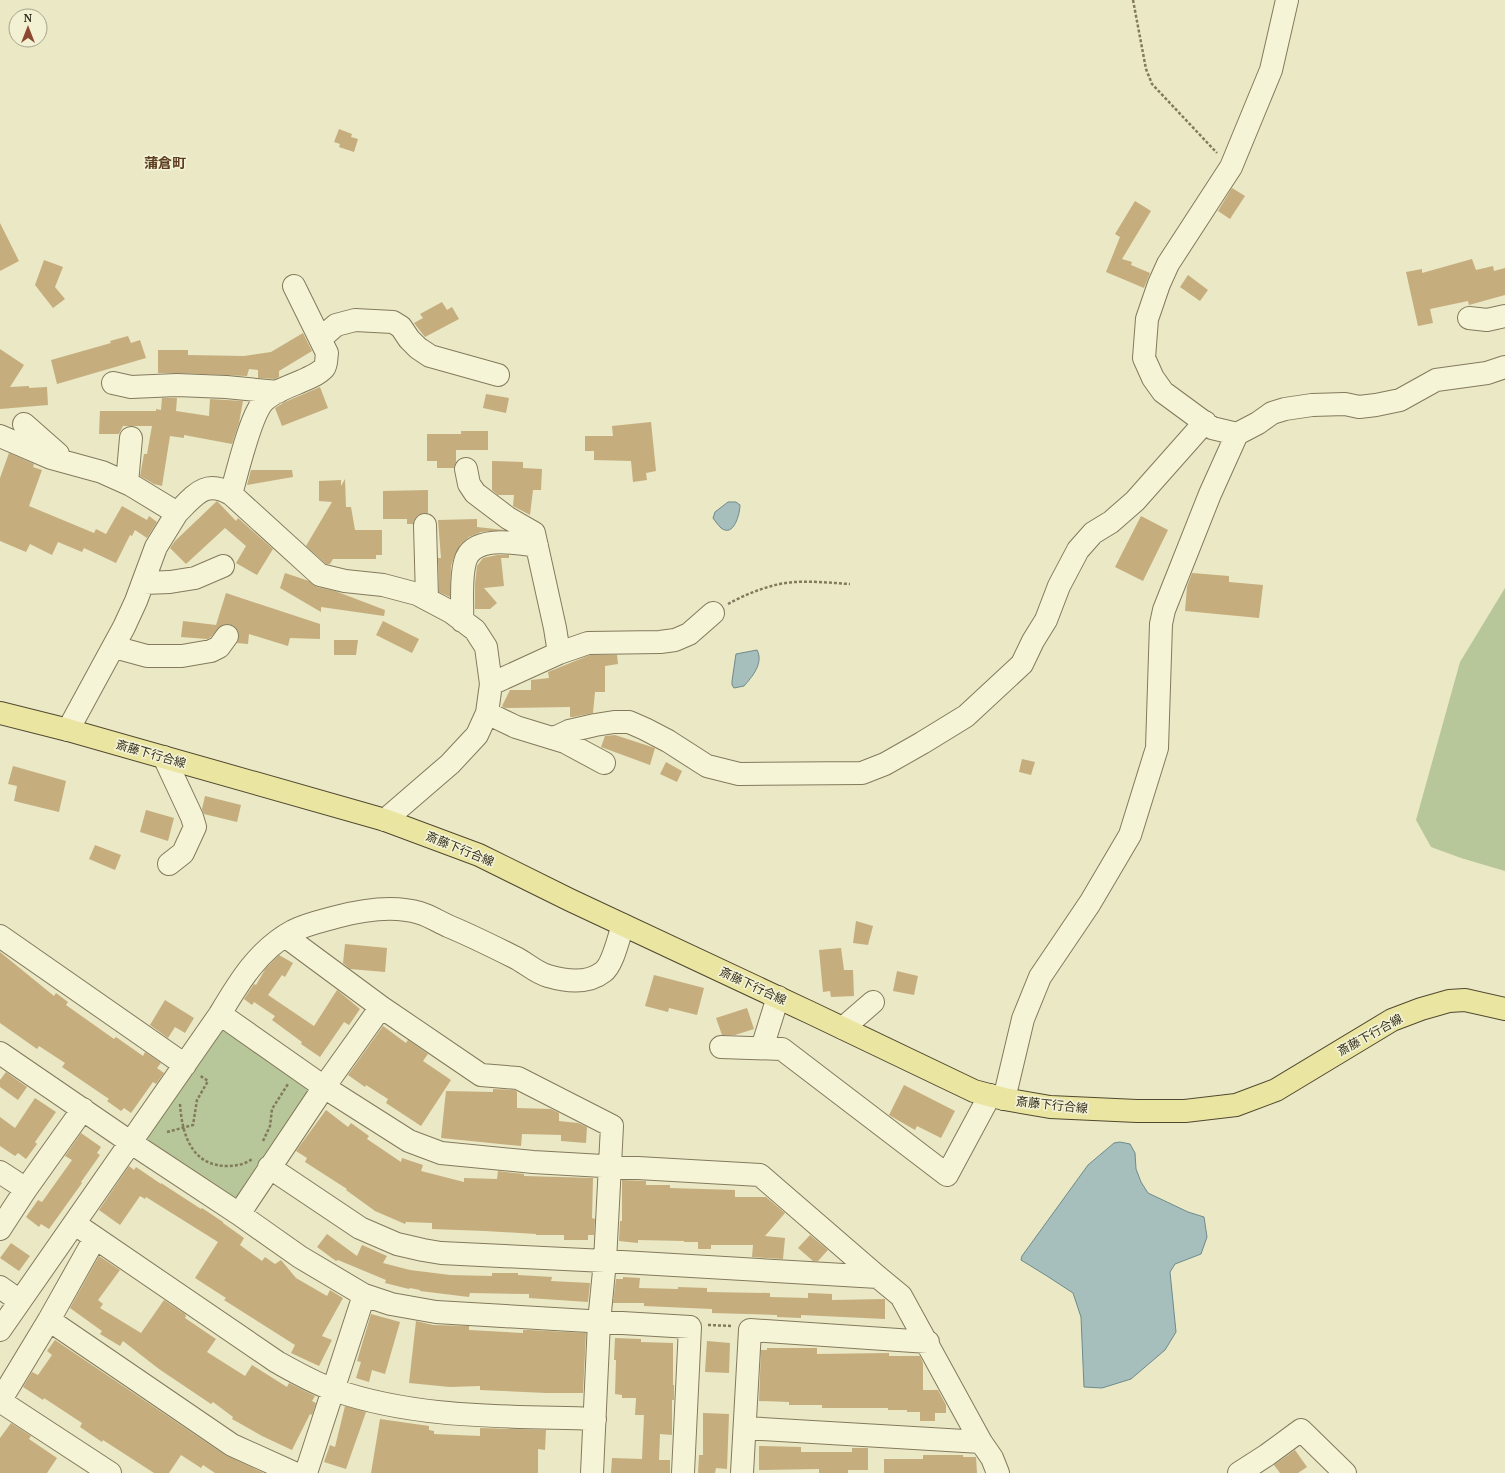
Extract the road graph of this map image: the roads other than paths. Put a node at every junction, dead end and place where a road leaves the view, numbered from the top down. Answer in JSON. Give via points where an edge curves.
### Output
{"nodes":[{"id":1,"x":1287,"y":0,"type":"edge"},
{"id":2,"x":294,"y":286,"type":"dead end"},
{"id":3,"x":1505,"y":316,"type":"edge"},
{"id":4,"x":1468,"y":318,"type":"dead end"},
{"id":5,"x":320,"y":339,"type":"junction"},
{"id":6,"x":1505,"y":367,"type":"edge"},
{"id":7,"x":498,"y":375,"type":"dead end"},
{"id":8,"x":113,"y":383,"type":"dead end"},
{"id":9,"x":278,"y":392,"type":"junction"},
{"id":10,"x":1205,"y":422,"type":"junction"},
{"id":11,"x":24,"y":424,"type":"dead end"},
{"id":12,"x":1236,"y":434,"type":"junction"},
{"id":13,"x":0,"y":436,"type":"edge"},
{"id":14,"x":131,"y":438,"type":"dead end"},
{"id":15,"x":68,"y":462,"type":"junction"},
{"id":16,"x":466,"y":469,"type":"dead end"},
{"id":17,"x":127,"y":483,"type":"junction"},
{"id":18,"x":231,"y":494,"type":"junction"},
{"id":19,"x":177,"y":513,"type":"junction"},
{"id":20,"x":425,"y":526,"type":"dead end"},
{"id":21,"x":537,"y":546,"type":"junction"},
{"id":22,"x":223,"y":566,"type":"dead end"},
{"id":23,"x":143,"y":583,"type":"junction"},
{"id":24,"x":427,"y":598,"type":"junction"},
{"id":25,"x":713,"y":614,"type":"road end"},
{"id":26,"x":462,"y":621,"type":"junction"},
{"id":27,"x":227,"y":636,"type":"dead end"},
{"id":28,"x":114,"y":647,"type":"junction"},
{"id":29,"x":559,"y":653,"type":"junction"},
{"id":30,"x":491,"y":684,"type":"junction"},
{"id":31,"x":0,"y":713,"type":"edge"},
{"id":32,"x":487,"y":713,"type":"junction"},
{"id":33,"x":68,"y":730,"type":"junction"},
{"id":34,"x":554,"y":738,"type":"junction"},
{"id":35,"x":164,"y":758,"type":"junction"},
{"id":36,"x":604,"y":763,"type":"dead end"},
{"id":37,"x":386,"y":820,"type":"junction"},
{"id":38,"x":169,"y":864,"type":"dead end"},
{"id":39,"x":623,"y":925,"type":"junction"},
{"id":40,"x":0,"y":936,"type":"edge"},
{"id":41,"x":285,"y":936,"type":"junction"},
{"id":42,"x":778,"y":997,"type":"junction"},
{"id":43,"x":873,"y":1002,"type":"dead end"},
{"id":44,"x":381,"y":1007,"type":"junction"},
{"id":45,"x":1505,"y":1009,"type":"edge"},
{"id":46,"x":220,"y":1014,"type":"junction"},
{"id":47,"x":843,"y":1028,"type":"junction"},
{"id":48,"x":722,"y":1047,"type":"dead end"},
{"id":49,"x":762,"y":1048,"type":"junction"},
{"id":50,"x":0,"y":1053,"type":"edge"},
{"id":51,"x":185,"y":1065,"type":"junction"},
{"id":52,"x":324,"y":1087,"type":"junction"},
{"id":53,"x":997,"y":1097,"type":"junction"},
{"id":54,"x":84,"y":1109,"type":"junction"},
{"id":55,"x":130,"y":1142,"type":"junction"},
{"id":56,"x":262,"y":1160,"type":"junction"},
{"id":57,"x":610,"y":1167,"type":"junction"},
{"id":58,"x":0,"y":1172,"type":"edge"},
{"id":59,"x":26,"y":1189,"type":"junction"},
{"id":60,"x":239,"y":1214,"type":"junction"},
{"id":61,"x":74,"y":1224,"type":"junction"},
{"id":62,"x":0,"y":1229,"type":"edge"},
{"id":63,"x":96,"y":1238,"type":"junction"},
{"id":64,"x":605,"y":1261,"type":"junction"},
{"id":65,"x":878,"y":1277,"type":"junction"},
{"id":66,"x":0,"y":1287,"type":"edge"},
{"id":67,"x":364,"y":1295,"type":"junction"},
{"id":68,"x":20,"y":1301,"type":"junction"},
{"id":69,"x":49,"y":1320,"type":"junction"},
{"id":70,"x":599,"y":1322,"type":"junction"},
{"id":71,"x":0,"y":1330,"type":"edge"},
{"id":72,"x":928,"y":1342,"type":"junction"},
{"id":73,"x":333,"y":1390,"type":"junction"},
{"id":74,"x":0,"y":1401,"type":"edge"},
{"id":75,"x":595,"y":1419,"type":"junction"},
{"id":76,"x":745,"y":1428,"type":"junction"},
{"id":77,"x":981,"y":1442,"type":"junction"},
{"id":78,"x":110,"y":1473,"type":"edge"},
{"id":79,"x":294,"y":1473,"type":"edge"},
{"id":80,"x":306,"y":1473,"type":"edge"},
{"id":81,"x":592,"y":1473,"type":"edge"},
{"id":82,"x":683,"y":1473,"type":"edge"},
{"id":83,"x":742,"y":1473,"type":"edge"},
{"id":84,"x":998,"y":1473,"type":"edge"},
{"id":85,"x":1239,"y":1473,"type":"edge"},
{"id":86,"x":1344,"y":1473,"type":"edge"}],
"edges":[{"from":1,"to":10,"type":"street","via":[[1270,70],[1231,167],[1168,264],[1147,319],[1144,358],[1153,378],[1163,392]]},
{"from":2,"to":5,"type":"street"},
{"from":3,"to":4,"type":"street","via":[[1487,320]]},
{"from":5,"to":7,"type":"street","via":[[336,325],[355,320],[393,322],[401,326],[409,339],[430,356]]},
{"from":5,"to":9,"type":"street","via":[[327,353],[324,368]]},
{"from":6,"to":12,"type":"street","via":[[1487,373],[1436,380],[1400,400],[1376,406],[1312,405],[1285,409],[1272,413]]},
{"from":8,"to":9,"type":"street","via":[[131,387],[177,385]]},
{"from":9,"to":18,"type":"street","via":[[263,401],[257,410]]},
{"from":10,"to":12,"type":"street","via":[[1212,428]]},
{"from":10,"to":34,"type":"street","via":[[1135,501],[1111,522],[1093,533],[1078,550],[1059,586],[1046,620],[1022,664],[966,716],[885,764],[862,773],[739,774],[707,766],[668,741],[629,722],[595,725],[569,731]]},
{"from":11,"to":15,"type":"street"},
{"from":12,"to":53,"type":"street","via":[[1164,610],[1161,624],[1157,748],[1130,835],[1090,903],[1040,978],[1023,1019]]},
{"from":13,"to":15,"type":"street","via":[[51,458]]},
{"from":14,"to":17,"type":"street"},
{"from":15,"to":17,"type":"street"},
{"from":16,"to":21,"type":"street","via":[[469,484],[475,493],[508,518],[534,533]]},
{"from":17,"to":19,"type":"street"},
{"from":18,"to":19,"type":"street","via":[[216,488],[206,488]]},
{"from":18,"to":24,"type":"street","via":[[320,575],[345,581],[383,585]]},
{"from":19,"to":23,"type":"street","via":[[156,547]]},
{"from":20,"to":24,"type":"street"},
{"from":21,"to":26,"type":"street","via":[[507,541],[486,543],[472,550],[465,560],[463,573]]},
{"from":21,"to":29,"type":"street"},
{"from":22,"to":23,"type":"street","via":[[195,578]]},
{"from":23,"to":28,"type":"street"},
{"from":24,"to":26,"type":"street"},
{"from":25,"to":29,"type":"street","via":[[689,634],[675,640],[588,643]]},
{"from":26,"to":30,"type":"street","via":[[475,630],[486,646]]},
{"from":27,"to":28,"type":"street","via":[[219,647],[211,651],[182,656],[147,656]]},
{"from":28,"to":33,"type":"street"},
{"from":29,"to":30,"type":"street"},
{"from":30,"to":32,"type":"street"},
{"from":31,"to":33,"type":"main road","name":"斎藤下行合線"},
{"from":32,"to":34,"type":"street","via":[[516,727]]},
{"from":32,"to":37,"type":"street","via":[[477,735],[450,764]]},
{"from":33,"to":35,"type":"main road","name":"斎藤下行合線"},
{"from":34,"to":36,"type":"street"},
{"from":35,"to":37,"type":"main road","name":"斎藤下行合線"},
{"from":35,"to":38,"type":"street","via":[[195,827],[183,853]]},
{"from":37,"to":39,"type":"main road","name":"斎藤下行合線","via":[[479,855]]},
{"from":39,"to":41,"type":"street","via":[[604,972],[589,979],[574,981],[546,976],[515,957],[420,913],[396,909],[342,915],[309,924]]},
{"from":39,"to":42,"type":"main road","name":"斎藤下行合線"},
{"from":40,"to":51,"type":"street"},
{"from":41,"to":44,"type":"street"},
{"from":41,"to":46,"type":"street","via":[[261,954]]},
{"from":42,"to":47,"type":"main road","name":"斎藤下行合線"},
{"from":42,"to":49,"type":"street"},
{"from":43,"to":47,"type":"street"},
{"from":44,"to":52,"type":"street"},
{"from":44,"to":57,"type":"street","via":[[481,1075],[518,1078],[612,1126]]},
{"from":45,"to":53,"type":"main road","name":"斎藤下行合線","via":[[1465,1000],[1449,1001],[1421,1009],[1392,1020],[1276,1090],[1236,1105],[1186,1111],[1137,1111],[1050,1107]]},
{"from":46,"to":51,"type":"street"},
{"from":46,"to":52,"type":"street"},
{"from":47,"to":53,"type":"main road","name":"斎藤下行合線","via":[[974,1091]]},
{"from":48,"to":49,"type":"street"},
{"from":49,"to":53,"type":"street","via":[[782,1049],[947,1175]]},
{"from":50,"to":54,"type":"street"},
{"from":51,"to":55,"type":"street"},
{"from":52,"to":56,"type":"street"},
{"from":52,"to":57,"type":"street","via":[[409,1141],[441,1153]]},
{"from":54,"to":55,"type":"street"},
{"from":54,"to":59,"type":"street"},
{"from":55,"to":60,"type":"street"},
{"from":55,"to":61,"type":"street"},
{"from":56,"to":60,"type":"street"},
{"from":56,"to":64,"type":"street","via":[[360,1228],[397,1244],[441,1253]]},
{"from":57,"to":64,"type":"street"},
{"from":57,"to":65,"type":"street","via":[[760,1174]]},
{"from":58,"to":59,"type":"street"},
{"from":59,"to":62,"type":"street"},
{"from":60,"to":67,"type":"street","via":[[300,1257]]},
{"from":61,"to":63,"type":"street"},
{"from":61,"to":68,"type":"street"},
{"from":63,"to":69,"type":"street"},
{"from":63,"to":73,"type":"street","via":[[277,1362]]},
{"from":64,"to":65,"type":"street"},
{"from":64,"to":70,"type":"street"},
{"from":65,"to":72,"type":"street","via":[[901,1296]]},
{"from":66,"to":68,"type":"street"},
{"from":67,"to":70,"type":"street","via":[[391,1304],[436,1312]]},
{"from":67,"to":73,"type":"street"},
{"from":68,"to":71,"type":"street"},
{"from":69,"to":74,"type":"street"},
{"from":69,"to":79,"type":"street","via":[[232,1444]]},
{"from":70,"to":75,"type":"street"},
{"from":70,"to":82,"type":"street","via":[[690,1327]]},
{"from":72,"to":76,"type":"street","via":[[750,1330]]},
{"from":72,"to":77,"type":"street"},
{"from":73,"to":75,"type":"street","via":[[399,1406],[473,1415]]},
{"from":73,"to":80,"type":"street"},
{"from":74,"to":78,"type":"street"},
{"from":75,"to":81,"type":"street"},
{"from":76,"to":77,"type":"street"},
{"from":76,"to":83,"type":"street"},
{"from":77,"to":84,"type":"street"},
{"from":85,"to":86,"type":"street","via":[[1301,1430]]}]}
